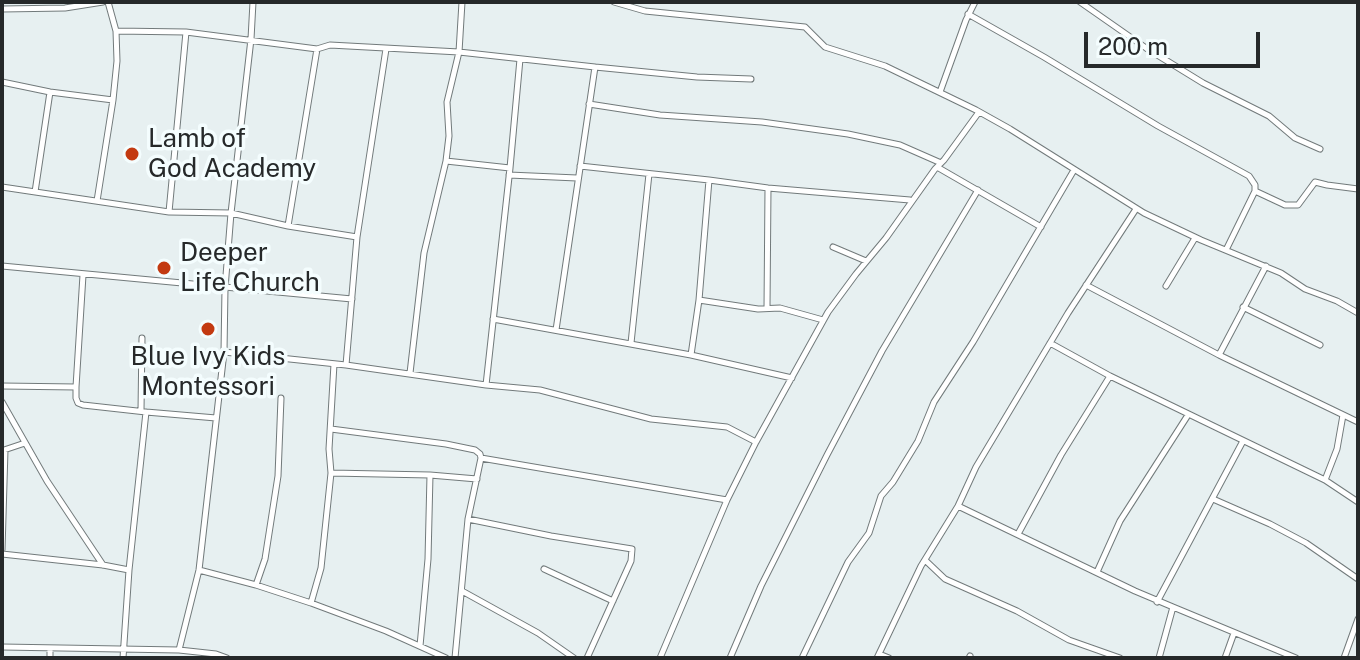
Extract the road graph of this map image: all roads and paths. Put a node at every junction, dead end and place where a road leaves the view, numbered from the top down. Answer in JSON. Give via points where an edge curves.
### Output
{"nodes":[{"id":1,"x":106,"y":2,"type":"edge"},
{"id":2,"x":253,"y":2,"type":"edge"},
{"id":3,"x":462,"y":2,"type":"edge"},
{"id":4,"x":614,"y":2,"type":"edge"},
{"id":5,"x":975,"y":2,"type":"edge"},
{"id":6,"x":1080,"y":2,"type":"edge"},
{"id":7,"x":2,"y":9,"type":"edge"},
{"id":8,"x":968,"y":14,"type":"junction"},
{"id":9,"x":116,"y":31,"type":"junction"},
{"id":10,"x":186,"y":32,"type":"junction"},
{"id":11,"x":251,"y":39,"type":"junction"},
{"id":12,"x":317,"y":49,"type":"junction"},
{"id":13,"x":386,"y":49,"type":"junction"},
{"id":14,"x":459,"y":52,"type":"junction"},
{"id":15,"x":520,"y":59,"type":"junction"},
{"id":16,"x":595,"y":67,"type":"junction"},
{"id":17,"x":751,"y":79,"type":"dead end"},
{"id":18,"x":2,"y":82,"type":"edge"},
{"id":19,"x":50,"y":92,"type":"junction"},
{"id":20,"x":940,"y":92,"type":"junction"},
{"id":21,"x":113,"y":100,"type":"junction"},
{"id":22,"x":589,"y":104,"type":"junction"},
{"id":23,"x":979,"y":112,"type":"junction"},
{"id":24,"x":1320,"y":149,"type":"dead end"},
{"id":25,"x":446,"y":161,"type":"junction"},
{"id":26,"x":939,"y":165,"type":"junction"},
{"id":27,"x":580,"y":166,"type":"junction"},
{"id":28,"x":1074,"y":170,"type":"junction"},
{"id":29,"x":509,"y":172,"type":"junction"},
{"id":30,"x":649,"y":174,"type":"junction"},
{"id":31,"x":577,"y":178,"type":"junction"},
{"id":32,"x":709,"y":180,"type":"junction"},
{"id":33,"x":2,"y":187,"type":"edge"},
{"id":34,"x":768,"y":188,"type":"junction"},
{"id":35,"x":1358,"y":189,"type":"edge"},
{"id":36,"x":978,"y":190,"type":"junction"},
{"id":37,"x":1255,"y":191,"type":"junction"},
{"id":38,"x":35,"y":192,"type":"junction"},
{"id":39,"x":911,"y":200,"type":"junction"},
{"id":40,"x":97,"y":201,"type":"junction"},
{"id":41,"x":1136,"y":209,"type":"junction"},
{"id":42,"x":169,"y":212,"type":"junction"},
{"id":43,"x":231,"y":213,"type":"junction"},
{"id":44,"x":288,"y":226,"type":"junction"},
{"id":45,"x":1041,"y":227,"type":"junction"},
{"id":46,"x":357,"y":237,"type":"junction"},
{"id":47,"x":1195,"y":238,"type":"junction"},
{"id":48,"x":833,"y":247,"type":"dead end"},
{"id":49,"x":1226,"y":250,"type":"junction"},
{"id":50,"x":866,"y":261,"type":"junction"},
{"id":51,"x":2,"y":266,"type":"edge"},
{"id":52,"x":1266,"y":266,"type":"junction"},
{"id":53,"x":83,"y":275,"type":"junction"},
{"id":54,"x":1086,"y":285,"type":"junction"},
{"id":55,"x":1166,"y":286,"type":"dead end"},
{"id":56,"x":225,"y":288,"type":"junction"},
{"id":57,"x":352,"y":299,"type":"junction"},
{"id":58,"x":699,"y":300,"type":"junction"},
{"id":59,"x":1243,"y":307,"type":"junction"},
{"id":60,"x":767,"y":308,"type":"junction"},
{"id":61,"x":1358,"y":313,"type":"edge"},
{"id":62,"x":493,"y":319,"type":"junction"},
{"id":63,"x":823,"y":320,"type":"junction"},
{"id":64,"x":556,"y":330,"type":"junction"},
{"id":65,"x":142,"y":338,"type":"dead end"},
{"id":66,"x":631,"y":343,"type":"junction"},
{"id":67,"x":1050,"y":343,"type":"junction"},
{"id":68,"x":1320,"y":345,"type":"dead end"},
{"id":69,"x":224,"y":352,"type":"junction"},
{"id":70,"x":691,"y":355,"type":"junction"},
{"id":71,"x":1219,"y":355,"type":"junction"},
{"id":72,"x":334,"y":364,"type":"junction"},
{"id":73,"x":346,"y":365,"type":"junction"},
{"id":74,"x":410,"y":373,"type":"junction"},
{"id":75,"x":1110,"y":376,"type":"junction"},
{"id":76,"x":792,"y":378,"type":"junction"},
{"id":77,"x":486,"y":385,"type":"junction"},
{"id":78,"x":2,"y":386,"type":"edge"},
{"id":79,"x":76,"y":387,"type":"junction"},
{"id":80,"x":281,"y":398,"type":"dead end"},
{"id":81,"x":2,"y":402,"type":"edge"},
{"id":82,"x":143,"y":411,"type":"junction"},
{"id":83,"x":1188,"y":415,"type":"junction"},
{"id":84,"x":1343,"y":415,"type":"junction"},
{"id":85,"x":216,"y":418,"type":"junction"},
{"id":86,"x":1358,"y":422,"type":"edge"},
{"id":87,"x":331,"y":429,"type":"junction"},
{"id":88,"x":1243,"y":441,"type":"junction"},
{"id":89,"x":756,"y":442,"type":"junction"},
{"id":90,"x":25,"y":443,"type":"junction"},
{"id":91,"x":4,"y":450,"type":"edge"},
{"id":92,"x":481,"y":458,"type":"junction"},
{"id":93,"x":331,"y":473,"type":"junction"},
{"id":94,"x":430,"y":475,"type":"junction"},
{"id":95,"x":477,"y":479,"type":"junction"},
{"id":96,"x":1325,"y":480,"type":"junction"},
{"id":97,"x":4,"y":491,"type":"edge"},
{"id":98,"x":1213,"y":499,"type":"junction"},
{"id":99,"x":727,"y":500,"type":"junction"},
{"id":100,"x":1358,"y":502,"type":"edge"},
{"id":101,"x":958,"y":506,"type":"junction"},
{"id":102,"x":468,"y":519,"type":"junction"},
{"id":103,"x":1018,"y":534,"type":"junction"},
{"id":104,"x":2,"y":552,"type":"edge"},
{"id":105,"x":925,"y":560,"type":"junction"},
{"id":106,"x":103,"y":565,"type":"junction"},
{"id":107,"x":544,"y":569,"type":"dead end"},
{"id":108,"x":129,"y":570,"type":"junction"},
{"id":109,"x":199,"y":570,"type":"junction"},
{"id":110,"x":1097,"y":572,"type":"junction"},
{"id":111,"x":1358,"y":579,"type":"edge"},
{"id":112,"x":256,"y":585,"type":"junction"},
{"id":113,"x":462,"y":591,"type":"junction"},
{"id":114,"x":613,"y":601,"type":"junction"},
{"id":115,"x":1157,"y":602,"type":"junction"},
{"id":116,"x":311,"y":603,"type":"junction"},
{"id":117,"x":1173,"y":607,"type":"junction"},
{"id":118,"x":1358,"y":619,"type":"edge"},
{"id":119,"x":1234,"y":633,"type":"junction"},
{"id":120,"x":420,"y":646,"type":"junction"},
{"id":121,"x":2,"y":647,"type":"edge"},
{"id":122,"x":50,"y":649,"type":"junction"},
{"id":123,"x":122,"y":650,"type":"junction"},
{"id":124,"x":168,"y":650,"type":"junction"},
{"id":125,"x":179,"y":650,"type":"junction"},
{"id":126,"x":878,"y":656,"type":"edge"},
{"id":127,"x":50,"y":658,"type":"edge"},
{"id":128,"x":123,"y":658,"type":"edge"},
{"id":129,"x":168,"y":658,"type":"edge"},
{"id":130,"x":227,"y":658,"type":"edge"},
{"id":131,"x":446,"y":658,"type":"edge"},
{"id":132,"x":455,"y":658,"type":"edge"},
{"id":133,"x":574,"y":658,"type":"edge"},
{"id":134,"x":587,"y":658,"type":"edge"},
{"id":135,"x":660,"y":658,"type":"edge"},
{"id":136,"x":730,"y":658,"type":"edge"},
{"id":137,"x":802,"y":658,"type":"edge"},
{"id":138,"x":889,"y":658,"type":"edge"},
{"id":139,"x":1120,"y":658,"type":"edge"},
{"id":140,"x":1159,"y":658,"type":"edge"},
{"id":141,"x":1225,"y":658,"type":"edge"},
{"id":142,"x":1296,"y":658,"type":"edge"},
{"id":143,"x":1344,"y":658,"type":"edge"}],
"edges":[{"from":1,"to":7,"type":"street"},
{"from":1,"to":9,"type":"street"},
{"from":2,"to":11,"type":"street"},
{"from":3,"to":14,"type":"street"},
{"from":4,"to":20,"type":"street","via":[[645,11],[805,27],[825,47],[885,66]]},
{"from":5,"to":8,"type":"street"},
{"from":6,"to":24,"type":"street","via":[[1157,55]]},
{"from":8,"to":20,"type":"street"},
{"from":8,"to":37,"type":"street","via":[[1247,174]]},
{"from":9,"to":10,"type":"street"},
{"from":9,"to":21,"type":"street"},
{"from":10,"to":11,"type":"street"},
{"from":10,"to":42,"type":"street"},
{"from":11,"to":12,"type":"street"},
{"from":11,"to":43,"type":"street"},
{"from":12,"to":13,"type":"street"},
{"from":12,"to":44,"type":"street"},
{"from":13,"to":14,"type":"street"},
{"from":13,"to":46,"type":"street"},
{"from":14,"to":15,"type":"street"},
{"from":14,"to":25,"type":"street","via":[[447,102]]},
{"from":15,"to":16,"type":"street"},
{"from":15,"to":29,"type":"street"},
{"from":16,"to":17,"type":"street"},
{"from":16,"to":22,"type":"street"},
{"from":18,"to":19,"type":"street"},
{"from":19,"to":21,"type":"street"},
{"from":19,"to":38,"type":"street"},
{"from":20,"to":23,"type":"street"},
{"from":21,"to":40,"type":"street"},
{"from":22,"to":26,"type":"street","via":[[828,130],[894,143]]},
{"from":22,"to":27,"type":"street"},
{"from":23,"to":26,"type":"street"},
{"from":23,"to":28,"type":"street"},
{"from":25,"to":29,"type":"street"},
{"from":25,"to":74,"type":"street","via":[[424,253]]},
{"from":26,"to":36,"type":"street"},
{"from":26,"to":39,"type":"street"},
{"from":27,"to":30,"type":"street"},
{"from":27,"to":31,"type":"street"},
{"from":28,"to":41,"type":"street"},
{"from":28,"to":45,"type":"street"},
{"from":29,"to":31,"type":"street"},
{"from":29,"to":62,"type":"street"},
{"from":30,"to":32,"type":"street"},
{"from":30,"to":66,"type":"street"},
{"from":31,"to":64,"type":"street"},
{"from":32,"to":34,"type":"street"},
{"from":32,"to":58,"type":"street"},
{"from":33,"to":38,"type":"street"},
{"from":34,"to":39,"type":"street"},
{"from":34,"to":60,"type":"street"},
{"from":35,"to":37,"type":"street","via":[[1315,182],[1298,205],[1285,205]]},
{"from":36,"to":45,"type":"street"},
{"from":36,"to":136,"type":"street","via":[[846,418]]},
{"from":37,"to":49,"type":"street"},
{"from":38,"to":40,"type":"street"},
{"from":39,"to":50,"type":"street"},
{"from":40,"to":42,"type":"street"},
{"from":41,"to":47,"type":"street"},
{"from":41,"to":54,"type":"street"},
{"from":42,"to":43,"type":"street"},
{"from":43,"to":44,"type":"street"},
{"from":43,"to":56,"type":"street"},
{"from":44,"to":46,"type":"street"},
{"from":45,"to":137,"type":"street","via":[[881,496],[869,533],[848,562]]},
{"from":46,"to":57,"type":"street"},
{"from":47,"to":49,"type":"street"},
{"from":47,"to":55,"type":"street"},
{"from":48,"to":50,"type":"street"},
{"from":49,"to":52,"type":"street"},
{"from":50,"to":63,"type":"street"},
{"from":51,"to":53,"type":"street"},
{"from":52,"to":59,"type":"street"},
{"from":52,"to":61,"type":"street"},
{"from":53,"to":56,"type":"street"},
{"from":53,"to":79,"type":"street"},
{"from":54,"to":67,"type":"street"},
{"from":54,"to":71,"type":"street"},
{"from":56,"to":57,"type":"street"},
{"from":56,"to":69,"type":"street"},
{"from":57,"to":73,"type":"street"},
{"from":58,"to":60,"type":"street"},
{"from":58,"to":70,"type":"street"},
{"from":59,"to":68,"type":"street"},
{"from":59,"to":71,"type":"street"},
{"from":60,"to":63,"type":"street"},
{"from":62,"to":64,"type":"street"},
{"from":62,"to":77,"type":"street"},
{"from":63,"to":76,"type":"street"},
{"from":64,"to":66,"type":"street"},
{"from":65,"to":82,"type":"street"},
{"from":66,"to":70,"type":"street"},
{"from":67,"to":75,"type":"street"},
{"from":67,"to":101,"type":"street"},
{"from":69,"to":72,"type":"street"},
{"from":69,"to":85,"type":"street"},
{"from":70,"to":76,"type":"street"},
{"from":71,"to":84,"type":"street"},
{"from":72,"to":73,"type":"street"},
{"from":72,"to":87,"type":"street"},
{"from":73,"to":74,"type":"street"},
{"from":74,"to":77,"type":"street"},
{"from":75,"to":83,"type":"street"},
{"from":75,"to":103,"type":"street"},
{"from":76,"to":89,"type":"street"},
{"from":77,"to":89,"type":"street","via":[[540,390],[651,419],[727,427]]},
{"from":78,"to":79,"type":"street"},
{"from":79,"to":82,"type":"street","via":[[83,405]]},
{"from":80,"to":112,"type":"street","via":[[278,476],[267,552]]},
{"from":81,"to":90,"type":"street"},
{"from":82,"to":85,"type":"street"},
{"from":82,"to":108,"type":"street"},
{"from":83,"to":88,"type":"street"},
{"from":83,"to":110,"type":"street","via":[[1120,521]]},
{"from":84,"to":86,"type":"street"},
{"from":84,"to":96,"type":"street"},
{"from":85,"to":109,"type":"street"},
{"from":87,"to":92,"type":"street","via":[[446,444],[475,450]]},
{"from":87,"to":93,"type":"street"},
{"from":88,"to":96,"type":"street"},
{"from":88,"to":98,"type":"street"},
{"from":89,"to":99,"type":"street"},
{"from":90,"to":91,"type":"street"},
{"from":90,"to":106,"type":"street"},
{"from":91,"to":97,"type":"street"},
{"from":92,"to":95,"type":"street"},
{"from":92,"to":99,"type":"street"},
{"from":93,"to":94,"type":"street"},
{"from":93,"to":116,"type":"street","via":[[321,568]]},
{"from":94,"to":95,"type":"street"},
{"from":94,"to":120,"type":"street"},
{"from":95,"to":102,"type":"street"},
{"from":96,"to":100,"type":"street"},
{"from":97,"to":104,"type":"street"},
{"from":98,"to":111,"type":"street","via":[[1306,543]]},
{"from":98,"to":115,"type":"street"},
{"from":99,"to":135,"type":"street"},
{"from":101,"to":103,"type":"street"},
{"from":101,"to":105,"type":"street"},
{"from":102,"to":113,"type":"street"},
{"from":102,"to":114,"type":"street","via":[[632,549]]},
{"from":103,"to":110,"type":"street"},
{"from":104,"to":106,"type":"street"},
{"from":105,"to":126,"type":"street"},
{"from":105,"to":139,"type":"street","via":[[945,579],[1069,640]]},
{"from":106,"to":108,"type":"street"},
{"from":107,"to":114,"type":"street"},
{"from":108,"to":123,"type":"street"},
{"from":109,"to":112,"type":"street"},
{"from":109,"to":125,"type":"street"},
{"from":110,"to":115,"type":"street"},
{"from":112,"to":116,"type":"street"},
{"from":113,"to":132,"type":"street"},
{"from":113,"to":133,"type":"street"},
{"from":114,"to":134,"type":"street"},
{"from":115,"to":117,"type":"street"},
{"from":116,"to":120,"type":"street"},
{"from":117,"to":119,"type":"street"},
{"from":117,"to":140,"type":"street"},
{"from":118,"to":143,"type":"street"},
{"from":119,"to":141,"type":"street"},
{"from":119,"to":142,"type":"street"},
{"from":120,"to":131,"type":"street"},
{"from":121,"to":122,"type":"street"},
{"from":122,"to":123,"type":"street"},
{"from":122,"to":127,"type":"street"},
{"from":123,"to":124,"type":"street"},
{"from":123,"to":128,"type":"street"},
{"from":124,"to":125,"type":"street"},
{"from":124,"to":129,"type":"street"},
{"from":125,"to":130,"type":"street"},
{"from":126,"to":138,"type":"street"}]}
